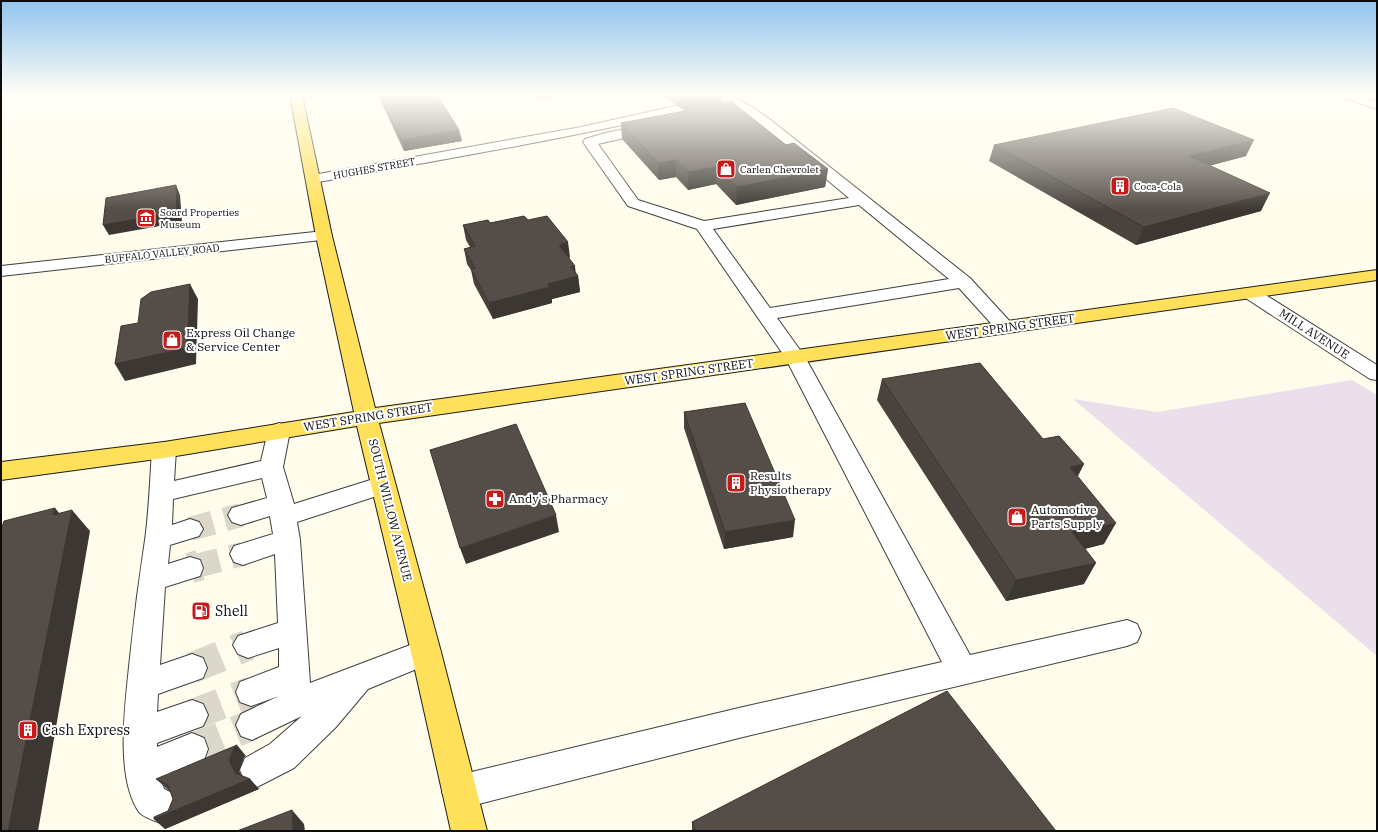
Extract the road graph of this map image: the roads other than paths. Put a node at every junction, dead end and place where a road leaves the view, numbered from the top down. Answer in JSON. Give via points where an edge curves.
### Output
{"nodes":[{"id":1,"x":304,"y":134,"type":"edge"},
{"id":2,"x":560,"y":134,"type":"edge"},
{"id":3,"x":622,"y":134,"type":"edge"},
{"id":4,"x":780,"y":134,"type":"edge"},
{"id":5,"x":313,"y":179,"type":"junction"},
{"id":6,"x":862,"y":200,"type":"junction"},
{"id":7,"x":703,"y":226,"type":"junction"},
{"id":8,"x":324,"y":236,"type":"junction"},
{"id":9,"x":1,"y":271,"type":"edge"},
{"id":10,"x":1377,"y":275,"type":"edge"},
{"id":11,"x":964,"y":282,"type":"junction"},
{"id":12,"x":1250,"y":293,"type":"junction"},
{"id":13,"x":764,"y":314,"type":"junction"},
{"id":14,"x":1005,"y":327,"type":"junction"},
{"id":15,"x":795,"y":357,"type":"junction"},
{"id":16,"x":1377,"y":374,"type":"edge"},
{"id":17,"x":366,"y":417,"type":"junction"},
{"id":18,"x":279,"y":431,"type":"junction"},
{"id":19,"x":164,"y":450,"type":"junction"},
{"id":20,"x":271,"y":467,"type":"junction"},
{"id":21,"x":1,"y":471,"type":"edge"},
{"id":22,"x":383,"y":485,"type":"junction"},
{"id":23,"x":162,"y":493,"type":"junction"},
{"id":24,"x":241,"y":515,"type":"tunnel mouth"},
{"id":25,"x":284,"y":520,"type":"junction"},
{"id":26,"x":190,"y":529,"type":"tunnel mouth"},
{"id":27,"x":158,"y":539,"type":"junction"},
{"id":28,"x":243,"y":554,"type":"tunnel mouth"},
{"id":29,"x":190,"y":568,"type":"tunnel mouth"},
{"id":30,"x":152,"y":580,"type":"junction"},
{"id":31,"x":294,"y":631,"type":"junction"},
{"id":32,"x":1127,"y":633,"type":"dead end"},
{"id":33,"x":248,"y":645,"type":"tunnel mouth"},
{"id":34,"x":426,"y":652,"type":"junction"},
{"id":35,"x":192,"y":668,"type":"tunnel mouth"},
{"id":36,"x":963,"y":671,"type":"junction"},
{"id":37,"x":357,"y":680,"type":"junction"},
{"id":38,"x":143,"y":685,"type":"junction"},
{"id":39,"x":296,"y":689,"type":"junction"},
{"id":40,"x":251,"y":692,"type":"tunnel mouth"},
{"id":41,"x":192,"y":714,"type":"tunnel mouth"},
{"id":42,"x":252,"y":725,"type":"tunnel mouth"},
{"id":43,"x":140,"y":734,"type":"junction"},
{"id":44,"x":192,"y":749,"type":"tunnel mouth"},
{"id":45,"x":142,"y":770,"type":"junction"},
{"id":46,"x":257,"y":770,"type":"dead end"},
{"id":47,"x":459,"y":792,"type":"junction"},
{"id":48,"x":166,"y":808,"type":"dead end"},
{"id":49,"x":469,"y":831,"type":"edge"}],
"edges":[{"from":1,"to":5,"type":"main road","name":"SOUTH WILLOW AVENUE"},
{"from":2,"to":5,"type":"street","name":"HUGHES STREET"},
{"from":3,"to":7,"type":"street","via":[[590,142],[633,203]]},
{"from":4,"to":6,"type":"street"},
{"from":5,"to":8,"type":"main road","name":"SOUTH WILLOW AVENUE"},
{"from":6,"to":7,"type":"street"},
{"from":6,"to":11,"type":"street"},
{"from":7,"to":13,"type":"street"},
{"from":8,"to":9,"type":"street","name":"BUFFALO VALLEY ROAD"},
{"from":8,"to":17,"type":"main road","name":"SOUTH WILLOW AVENUE"},
{"from":10,"to":12,"type":"main road","name":"WEST SPRING STREET"},
{"from":11,"to":13,"type":"street"},
{"from":11,"to":14,"type":"street"},
{"from":12,"to":14,"type":"main road","name":"WEST SPRING STREET"},
{"from":12,"to":16,"type":"street","name":"MILL AVENUE"},
{"from":13,"to":15,"type":"street"},
{"from":14,"to":15,"type":"main road","name":"WEST SPRING STREET"},
{"from":15,"to":17,"type":"main road","name":"WEST SPRING STREET"},
{"from":15,"to":36,"type":"street"},
{"from":17,"to":18,"type":"main road","name":"WEST SPRING STREET"},
{"from":17,"to":22,"type":"main road","name":"SOUTH WILLOW AVENUE"},
{"from":18,"to":19,"type":"main road","name":"WEST SPRING STREET"},
{"from":18,"to":20,"type":"street"},
{"from":19,"to":21,"type":"main road","name":"WEST SPRING STREET"},
{"from":19,"to":23,"type":"street"},
{"from":20,"to":23,"type":"street"},
{"from":20,"to":25,"type":"street"},
{"from":22,"to":25,"type":"street"},
{"from":22,"to":34,"type":"main road","name":"SOUTH WILLOW AVENUE"},
{"from":23,"to":27,"type":"street"},
{"from":24,"to":25,"type":"street"},
{"from":25,"to":28,"type":"street"},
{"from":25,"to":31,"type":"street"},
{"from":26,"to":27,"type":"street"},
{"from":27,"to":30,"type":"street"},
{"from":29,"to":30,"type":"street"},
{"from":30,"to":38,"type":"street"},
{"from":31,"to":33,"type":"street"},
{"from":31,"to":39,"type":"street"},
{"from":32,"to":36,"type":"street"},
{"from":34,"to":37,"type":"street"},
{"from":34,"to":47,"type":"main road","name":"SOUTH WILLOW AVENUE"},
{"from":35,"to":38,"type":"street"},
{"from":36,"to":47,"type":"street"},
{"from":37,"to":39,"type":"street"},
{"from":37,"to":46,"type":"street","via":[[325,716],[282,756]]},
{"from":38,"to":43,"type":"street"},
{"from":39,"to":40,"type":"street"},
{"from":39,"to":42,"type":"street"},
{"from":41,"to":43,"type":"street"},
{"from":43,"to":45,"type":"street"},
{"from":44,"to":45,"type":"street"},
{"from":45,"to":48,"type":"street","via":[[146,789],[152,801]]},
{"from":47,"to":49,"type":"main road","name":"SOUTH WILLOW AVENUE"}]}
